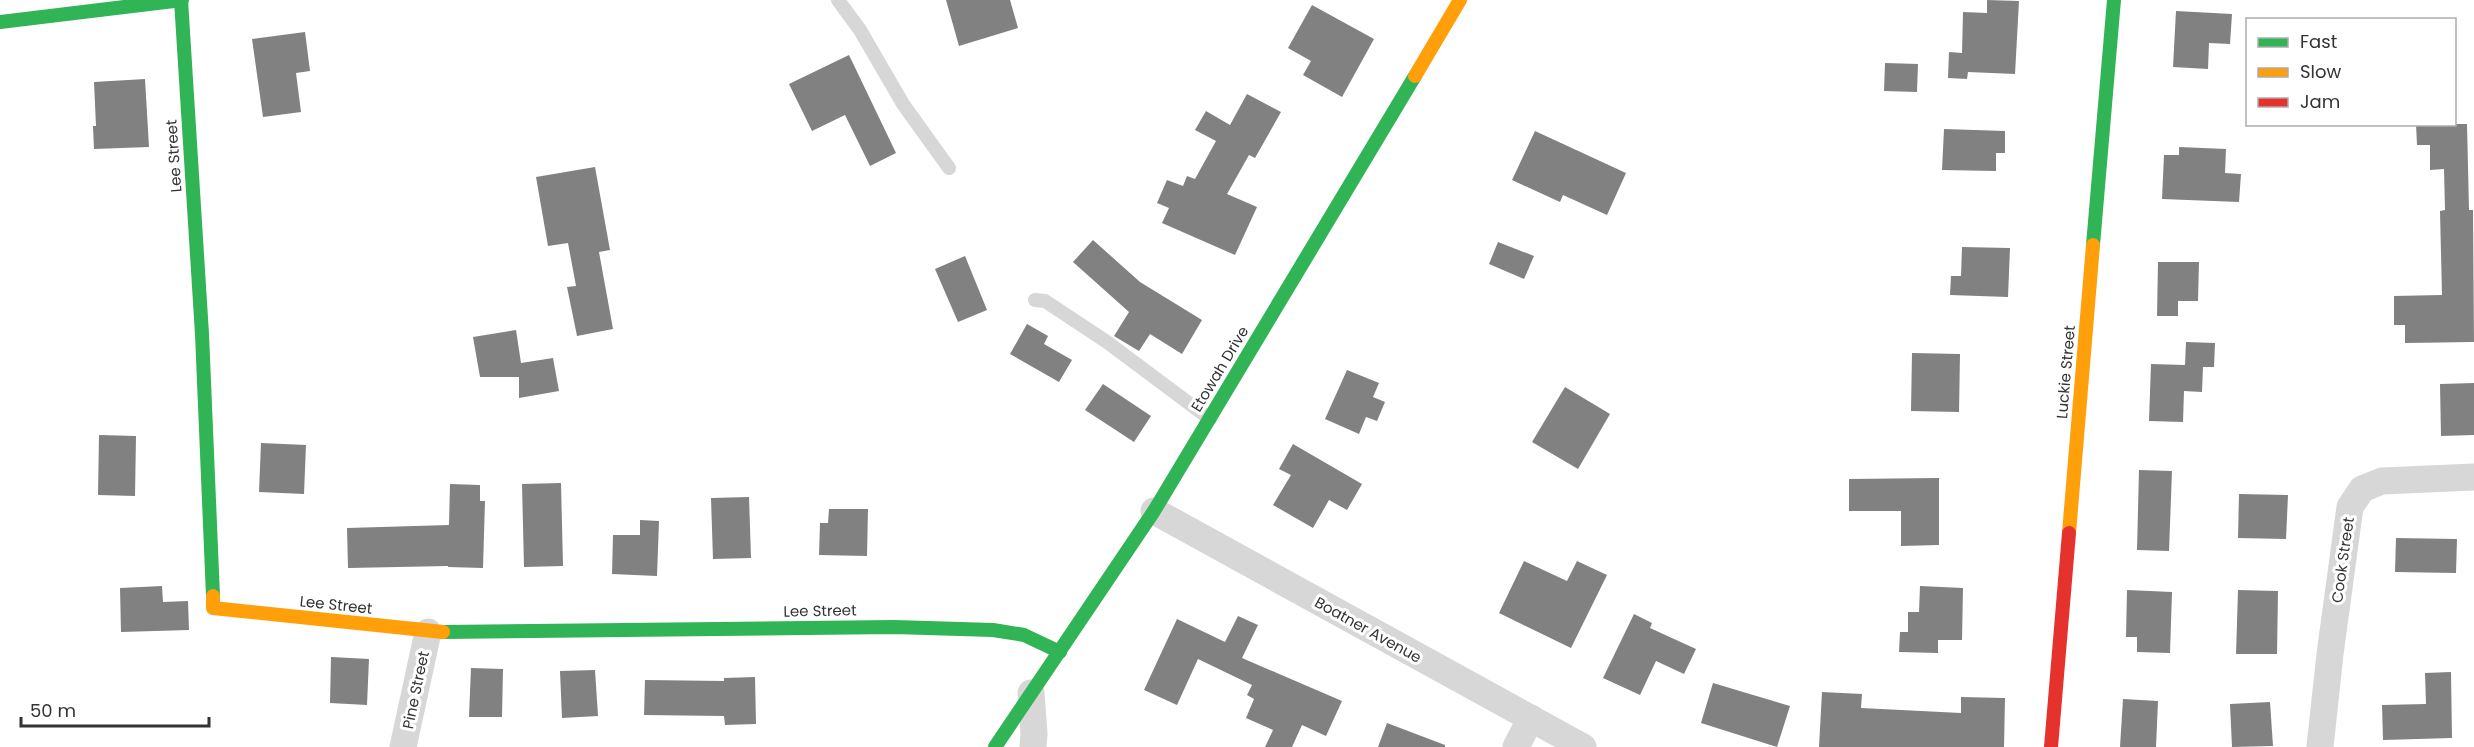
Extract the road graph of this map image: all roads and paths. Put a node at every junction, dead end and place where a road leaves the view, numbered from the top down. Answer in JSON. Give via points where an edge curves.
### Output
{"nodes":[{"id":1,"x":181,"y":0,"type":"edge"},
{"id":2,"x":838,"y":0,"type":"edge"},
{"id":3,"x":1460,"y":0,"type":"edge"},
{"id":4,"x":2114,"y":0,"type":"edge"},
{"id":5,"x":0,"y":22,"type":"edge"},
{"id":6,"x":949,"y":168,"type":"dead end"},
{"id":7,"x":1035,"y":300,"type":"dead end"},
{"id":8,"x":1210,"y":419,"type":"junction"},
{"id":9,"x":2474,"y":477,"type":"edge"},
{"id":10,"x":1154,"y":511,"type":"junction"},
{"id":11,"x":428,"y":632,"type":"junction"},
{"id":12,"x":1060,"y":652,"type":"junction"},
{"id":13,"x":1031,"y":693,"type":"junction"},
{"id":14,"x":1531,"y":718,"type":"junction"},
{"id":15,"x":403,"y":747,"type":"edge"},
{"id":16,"x":995,"y":747,"type":"edge"},
{"id":17,"x":1033,"y":747,"type":"edge"},
{"id":18,"x":1516,"y":747,"type":"edge"},
{"id":19,"x":1583,"y":747,"type":"edge"},
{"id":20,"x":2051,"y":747,"type":"edge"},
{"id":21,"x":2320,"y":747,"type":"edge"}],
"edges":[{"from":1,"to":5,"type":"street"},
{"from":1,"to":11,"type":"street","name":"Lee Street","via":[[202,334],[213,608]]},
{"from":2,"to":6,"type":"lane","via":[[903,104]]},
{"from":3,"to":8,"type":"street","name":"Etowah Drive"},
{"from":4,"to":20,"type":"street","name":"Luckie Street"},
{"from":7,"to":8,"type":"lane","via":[[1045,301],[1107,342]]},
{"from":8,"to":10,"type":"street","name":"Etowah Drive"},
{"from":9,"to":21,"type":"street","name":"Cook Street","via":[[2382,481],[2362,489],[2350,507]]},
{"from":10,"to":12,"type":"street","name":"Etowah Drive"},
{"from":10,"to":14,"type":"street","name":"Boatner Avenue"},
{"from":11,"to":12,"type":"street","name":"Lee Street","via":[[894,627],[993,630],[1024,635]]},
{"from":11,"to":15,"type":"street","name":"Pine Street"},
{"from":12,"to":13,"type":"street","name":"Etowah Drive"},
{"from":13,"to":16,"type":"street","name":"Etowah Drive"},
{"from":13,"to":17,"type":"street"},
{"from":14,"to":18,"type":"street"},
{"from":14,"to":19,"type":"street","name":"Boatner Avenue"}]}
